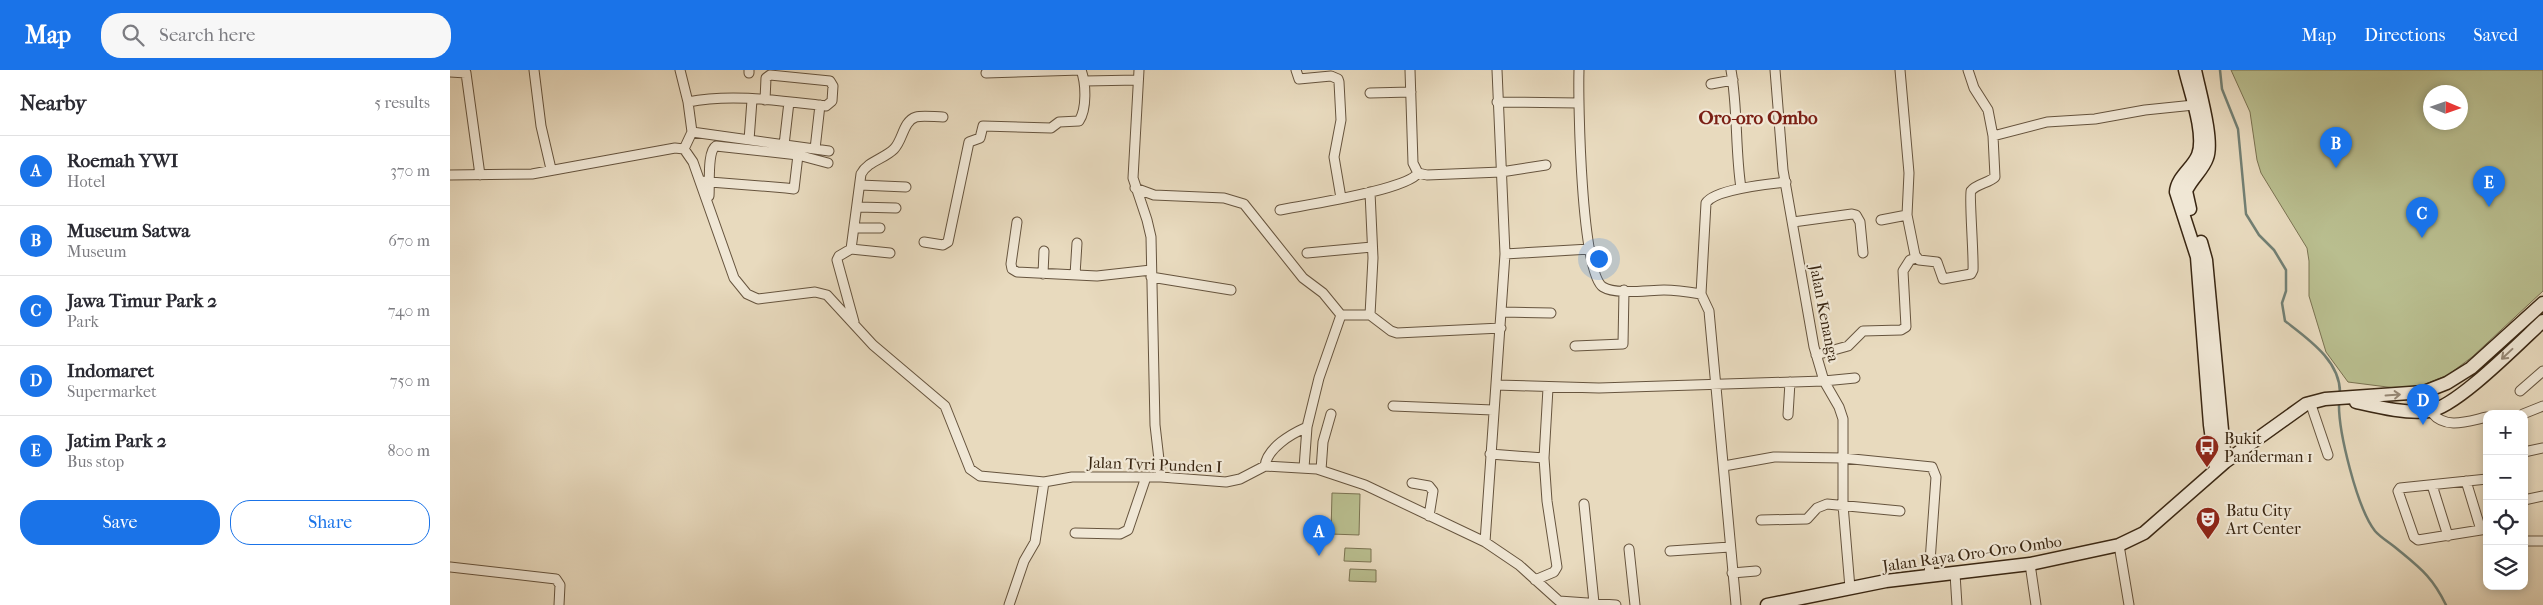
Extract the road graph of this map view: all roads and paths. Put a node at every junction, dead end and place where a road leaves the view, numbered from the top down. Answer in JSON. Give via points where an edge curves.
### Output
{"nodes":[{"id":1,"x":534,"y":70,"type":"edge"},
{"id":2,"x":680,"y":70,"type":"edge"},
{"id":3,"x":1081,"y":70,"type":"edge"},
{"id":4,"x":1139,"y":70,"type":"edge"},
{"id":5,"x":1296,"y":70,"type":"edge"},
{"id":6,"x":1410,"y":70,"type":"edge"},
{"id":7,"x":1496,"y":70,"type":"edge"},
{"id":8,"x":1579,"y":70,"type":"edge"},
{"id":9,"x":1731,"y":70,"type":"edge"},
{"id":10,"x":1775,"y":70,"type":"edge"},
{"id":11,"x":1900,"y":70,"type":"edge"},
{"id":12,"x":1969,"y":70,"type":"edge"},
{"id":13,"x":2185,"y":70,"type":"edge"},
{"id":14,"x":2195,"y":70,"type":"edge"},
{"id":15,"x":450,"y":72,"type":"edge"},
{"id":16,"x":986,"y":74,"type":"dead end"},
{"id":17,"x":1138,"y":80,"type":"junction"},
{"id":18,"x":1733,"y":80,"type":"junction"},
{"id":19,"x":1085,"y":81,"type":"junction"},
{"id":20,"x":1711,"y":84,"type":"dead end"},
{"id":21,"x":1411,"y":92,"type":"junction"},
{"id":22,"x":1370,"y":93,"type":"dead end"},
{"id":23,"x":752,"y":100,"type":"junction"},
{"id":24,"x":765,"y":100,"type":"junction"},
{"id":25,"x":688,"y":102,"type":"junction"},
{"id":26,"x":789,"y":102,"type":"junction"},
{"id":27,"x":1497,"y":102,"type":"junction"},
{"id":28,"x":1578,"y":103,"type":"junction"},
{"id":29,"x":820,"y":105,"type":"junction"},
{"id":30,"x":2194,"y":105,"type":"junction"},
{"id":31,"x":943,"y":117,"type":"dead end"},
{"id":32,"x":692,"y":132,"type":"junction"},
{"id":33,"x":1994,"y":136,"type":"junction"},
{"id":34,"x":749,"y":140,"type":"junction"},
{"id":35,"x":784,"y":145,"type":"junction"},
{"id":36,"x":684,"y":149,"type":"junction"},
{"id":37,"x":815,"y":149,"type":"junction"},
{"id":38,"x":829,"y":151,"type":"dead end"},
{"id":39,"x":798,"y":155,"type":"junction"},
{"id":40,"x":828,"y":163,"type":"dead end"},
{"id":41,"x":1546,"y":165,"type":"dead end"},
{"id":42,"x":551,"y":169,"type":"junction"},
{"id":43,"x":1501,"y":172,"type":"junction"},
{"id":44,"x":1418,"y":173,"type":"junction"},
{"id":45,"x":450,"y":175,"type":"edge"},
{"id":46,"x":480,"y":175,"type":"junction"},
{"id":47,"x":705,"y":181,"type":"junction"},
{"id":48,"x":1786,"y":182,"type":"junction"},
{"id":49,"x":860,"y":185,"type":"junction"},
{"id":50,"x":906,"y":187,"type":"dead end"},
{"id":51,"x":1135,"y":188,"type":"junction"},
{"id":52,"x":1741,"y":188,"type":"junction"},
{"id":53,"x":1370,"y":192,"type":"junction"},
{"id":54,"x":710,"y":196,"type":"dead end"},
{"id":55,"x":1342,"y":198,"type":"junction"},
{"id":56,"x":858,"y":207,"type":"junction"},
{"id":57,"x":896,"y":208,"type":"dead end"},
{"id":58,"x":1280,"y":210,"type":"dead end"},
{"id":59,"x":1907,"y":215,"type":"junction"},
{"id":60,"x":1882,"y":220,"type":"dead end"},
{"id":61,"x":1017,"y":222,"type":"dead end"},
{"id":62,"x":1793,"y":222,"type":"junction"},
{"id":63,"x":854,"y":228,"type":"junction"},
{"id":64,"x":880,"y":228,"type":"dead end"},
{"id":65,"x":924,"y":242,"type":"dead end"},
{"id":66,"x":1077,"y":243,"type":"dead end"},
{"id":67,"x":1372,"y":247,"type":"junction"},
{"id":68,"x":851,"y":249,"type":"junction"},
{"id":69,"x":1590,"y":249,"type":"junction"},
{"id":70,"x":1044,"y":250,"type":"dead end"},
{"id":71,"x":890,"y":253,"type":"dead end"},
{"id":72,"x":1307,"y":253,"type":"dead end"},
{"id":73,"x":1505,"y":254,"type":"junction"},
{"id":74,"x":1863,"y":254,"type":"dead end"},
{"id":75,"x":2201,"y":255,"type":"junction"},
{"id":76,"x":1916,"y":258,"type":"junction"},
{"id":77,"x":1151,"y":273,"type":"junction"},
{"id":78,"x":1043,"y":274,"type":"junction"},
{"id":79,"x":1075,"y":275,"type":"junction"},
{"id":80,"x":1231,"y":290,"type":"dead end"},
{"id":81,"x":1624,"y":290,"type":"junction"},
{"id":82,"x":1702,"y":294,"type":"junction"},
{"id":83,"x":2543,"y":303,"type":"edge"},
{"id":84,"x":1503,"y":312,"type":"junction"},
{"id":85,"x":1551,"y":313,"type":"dead end"},
{"id":86,"x":1341,"y":315,"type":"junction"},
{"id":87,"x":1370,"y":315,"type":"junction"},
{"id":88,"x":2543,"y":321,"type":"edge"},
{"id":89,"x":857,"y":328,"type":"junction"},
{"id":90,"x":1501,"y":328,"type":"junction"},
{"id":91,"x":1575,"y":346,"type":"dead end"},
{"id":92,"x":1816,"y":355,"type":"junction"},
{"id":93,"x":2543,"y":371,"type":"edge"},
{"id":94,"x":1854,"y":378,"type":"dead end"},
{"id":95,"x":1790,"y":382,"type":"junction"},
{"id":96,"x":1824,"y":382,"type":"junction"},
{"id":97,"x":1715,"y":384,"type":"junction"},
{"id":98,"x":1496,"y":385,"type":"junction"},
{"id":99,"x":1548,"y":388,"type":"junction"},
{"id":100,"x":2520,"y":391,"type":"dead end"},
{"id":101,"x":2424,"y":392,"type":"junction"},
{"id":102,"x":2341,"y":399,"type":"junction"},
{"id":103,"x":2310,"y":402,"type":"junction"},
{"id":104,"x":1393,"y":406,"type":"dead end"},
{"id":105,"x":2543,"y":406,"type":"edge"},
{"id":106,"x":1493,"y":410,"type":"junction"},
{"id":107,"x":2430,"y":411,"type":"junction"},
{"id":108,"x":2528,"y":412,"type":"edge"},
{"id":109,"x":1331,"y":414,"type":"dead end"},
{"id":110,"x":1788,"y":415,"type":"dead end"},
{"id":111,"x":2483,"y":418,"type":"edge"},
{"id":112,"x":1307,"y":427,"type":"junction"},
{"id":113,"x":2543,"y":448,"type":"edge"},
{"id":114,"x":2528,"y":451,"type":"edge"},
{"id":115,"x":1490,"y":454,"type":"junction"},
{"id":116,"x":2328,"y":455,"type":"dead end"},
{"id":117,"x":1544,"y":458,"type":"junction"},
{"id":118,"x":1843,"y":458,"type":"junction"},
{"id":119,"x":2220,"y":465,"type":"junction"},
{"id":120,"x":1265,"y":466,"type":"junction"},
{"id":121,"x":1724,"y":466,"type":"junction"},
{"id":122,"x":1304,"y":468,"type":"junction"},
{"id":123,"x":1321,"y":470,"type":"junction"},
{"id":124,"x":1146,"y":477,"type":"junction"},
{"id":125,"x":1161,"y":477,"type":"junction"},
{"id":126,"x":2483,"y":480,"type":"edge"},
{"id":127,"x":1044,"y":482,"type":"junction"},
{"id":128,"x":2466,"y":482,"type":"junction"},
{"id":129,"x":1412,"y":483,"type":"dead end"},
{"id":130,"x":2432,"y":485,"type":"junction"},
{"id":131,"x":2543,"y":496,"type":"edge"},
{"id":132,"x":2528,"y":499,"type":"edge"},
{"id":133,"x":1584,"y":504,"type":"dead end"},
{"id":134,"x":1843,"y":505,"type":"junction"},
{"id":135,"x":1900,"y":511,"type":"dead end"},
{"id":136,"x":1429,"y":516,"type":"junction"},
{"id":137,"x":1761,"y":520,"type":"dead end"},
{"id":138,"x":2483,"y":526,"type":"edge"},
{"id":139,"x":2483,"y":529,"type":"edge"},
{"id":140,"x":1076,"y":533,"type":"dead end"},
{"id":141,"x":2448,"y":536,"type":"junction"},
{"id":142,"x":2528,"y":541,"type":"edge"},
{"id":143,"x":2543,"y":541,"type":"edge"},
{"id":144,"x":1485,"y":542,"type":"junction"},
{"id":145,"x":2119,"y":545,"type":"junction"},
{"id":146,"x":1730,"y":547,"type":"junction"},
{"id":147,"x":1629,"y":549,"type":"dead end"},
{"id":148,"x":1670,"y":552,"type":"dead end"},
{"id":149,"x":2030,"y":564,"type":"junction"},
{"id":150,"x":450,"y":567,"type":"edge"},
{"id":151,"x":1756,"y":571,"type":"dead end"},
{"id":152,"x":1732,"y":573,"type":"junction"},
{"id":153,"x":1955,"y":574,"type":"junction"},
{"id":154,"x":1929,"y":576,"type":"junction"},
{"id":155,"x":1535,"y":580,"type":"junction"},
{"id":156,"x":1850,"y":588,"type":"junction"},
{"id":157,"x":1594,"y":603,"type":"junction"},
{"id":158,"x":559,"y":605,"type":"edge"},
{"id":159,"x":1009,"y":605,"type":"edge"},
{"id":160,"x":1616,"y":605,"type":"edge"},
{"id":161,"x":1635,"y":605,"type":"edge"},
{"id":162,"x":1736,"y":605,"type":"edge"},
{"id":163,"x":1767,"y":605,"type":"edge"},
{"id":164,"x":1957,"y":605,"type":"edge"},
{"id":165,"x":2036,"y":605,"type":"edge"},
{"id":166,"x":2130,"y":605,"type":"edge"}],
"edges":[{"from":1,"to":42,"type":"street","via":[[541,126]]},
{"from":2,"to":25,"type":"street"},
{"from":3,"to":16,"type":"street"},
{"from":3,"to":19,"type":"street"},
{"from":4,"to":17,"type":"street"},
{"from":5,"to":55,"type":"street","via":[[1299,79],[1331,76],[1338,79],[1341,120],[1334,157]]},
{"from":6,"to":21,"type":"street"},
{"from":7,"to":27,"type":"street"},
{"from":8,"to":28,"type":"street"},
{"from":9,"to":18,"type":"street"},
{"from":10,"to":48,"type":"street","name":"Jalan Kenanga"},
{"from":11,"to":59,"type":"street","via":[[1909,173]]},
{"from":12,"to":33,"type":"street","via":[[1974,88],[1988,110]]},
{"from":13,"to":30,"type":"main road"},
{"from":14,"to":75,"type":"main road","via":[[2209,153],[2188,185],[2186,195]]},
{"from":15,"to":46,"type":"street","via":[[466,72]]},
{"from":17,"to":19,"type":"street"},
{"from":17,"to":51,"type":"street"},
{"from":18,"to":20,"type":"street"},
{"from":18,"to":52,"type":"street"},
{"from":19,"to":65,"type":"street","via":[[1079,121],[1059,122],[1051,128],[983,126],[980,138],[969,142],[948,244]]},
{"from":21,"to":22,"type":"street"},
{"from":21,"to":44,"type":"street","via":[[1413,163]]},
{"from":23,"to":24,"type":"street"},
{"from":23,"to":25,"type":"street","via":[[700,99]]},
{"from":23,"to":34,"type":"street"},
{"from":24,"to":26,"type":"street"},
{"from":24,"to":29,"type":"street","via":[[768,76],[796,76],[832,83],[830,105]]},
{"from":25,"to":32,"type":"street"},
{"from":26,"to":29,"type":"street"},
{"from":26,"to":35,"type":"street"},
{"from":27,"to":28,"type":"street"},
{"from":27,"to":43,"type":"street"},
{"from":28,"to":69,"type":"street"},
{"from":29,"to":37,"type":"street"},
{"from":30,"to":33,"type":"street","via":[[2095,119],[2047,122]]},
{"from":30,"to":75,"type":"main road","via":[[2200,150],[2176,192]]},
{"from":31,"to":49,"type":"street","via":[[916,117],[909,121],[896,148],[866,166]]},
{"from":32,"to":34,"type":"street"},
{"from":32,"to":36,"type":"street"},
{"from":33,"to":76,"type":"street","via":[[1995,177],[1970,194],[1973,221],[1971,274],[1943,279],[1936,262]]},
{"from":34,"to":35,"type":"street"},
{"from":35,"to":37,"type":"street"},
{"from":36,"to":42,"type":"street"},
{"from":36,"to":47,"type":"street"},
{"from":37,"to":38,"type":"street"},
{"from":39,"to":40,"type":"street"},
{"from":39,"to":47,"type":"street","via":[[716,146]]},
{"from":39,"to":47,"type":"street","via":[[794,189]]},
{"from":41,"to":43,"type":"street"},
{"from":42,"to":46,"type":"street","via":[[532,174]]},
{"from":43,"to":44,"type":"street"},
{"from":43,"to":73,"type":"street"},
{"from":44,"to":53,"type":"street","via":[[1409,181]]},
{"from":45,"to":46,"type":"street"},
{"from":47,"to":54,"type":"street"},
{"from":47,"to":89,"type":"street","via":[[734,278],[747,294],[764,300],[821,292],[828,295]]},
{"from":48,"to":52,"type":"street"},
{"from":48,"to":62,"type":"street","name":"Jalan Kenanga"},
{"from":49,"to":50,"type":"street"},
{"from":49,"to":56,"type":"street"},
{"from":51,"to":77,"type":"street","via":[[1147,220]]},
{"from":51,"to":86,"type":"street","via":[[1154,195],[1224,198],[1244,204],[1303,278],[1323,293]]},
{"from":52,"to":82,"type":"street","via":[[1711,198],[1706,203]]},
{"from":53,"to":55,"type":"street"},
{"from":53,"to":67,"type":"street"},
{"from":55,"to":58,"type":"street"},
{"from":56,"to":57,"type":"street"},
{"from":56,"to":63,"type":"street"},
{"from":59,"to":60,"type":"street"},
{"from":59,"to":76,"type":"street"},
{"from":61,"to":78,"type":"street","via":[[1012,269]]},
{"from":62,"to":74,"type":"street","via":[[1856,215],[1860,222]]},
{"from":62,"to":92,"type":"street","name":"Jalan Kenanga"},
{"from":63,"to":64,"type":"street"},
{"from":63,"to":68,"type":"street"},
{"from":66,"to":79,"type":"street"},
{"from":67,"to":72,"type":"street"},
{"from":67,"to":87,"type":"street"},
{"from":68,"to":71,"type":"street"},
{"from":68,"to":89,"type":"street","via":[[837,260]]},
{"from":69,"to":73,"type":"street"},
{"from":69,"to":81,"type":"street","via":[[1600,285]]},
{"from":70,"to":78,"type":"street"},
{"from":73,"to":84,"type":"street"},
{"from":75,"to":119,"type":"main road"},
{"from":76,"to":92,"type":"street","via":[[1910,260],[1903,270],[1906,327],[1901,330],[1863,331],[1848,346]]},
{"from":77,"to":79,"type":"street"},
{"from":77,"to":80,"type":"street"},
{"from":77,"to":125,"type":"street","via":[[1155,425]]},
{"from":78,"to":79,"type":"street"},
{"from":81,"to":82,"type":"street"},
{"from":81,"to":91,"type":"street","via":[[1623,344]]},
{"from":82,"to":97,"type":"street","via":[[1709,311]]},
{"from":83,"to":101,"type":"main road","name":"Jalan Raya Oro-Oro Ombo","via":[[2472,368]]},
{"from":84,"to":85,"type":"street"},
{"from":84,"to":90,"type":"street"},
{"from":86,"to":87,"type":"street"},
{"from":86,"to":112,"type":"street","via":[[1319,378]]},
{"from":87,"to":90,"type":"street","via":[[1394,332]]},
{"from":88,"to":107,"type":"main road","name":"Jalan Raya Oro-Oro Ombo","one_way":true,"via":[[2468,387]]},
{"from":89,"to":127,"type":"street","name":"Jalan Tvri Punden I","via":[[945,406],[974,473],[986,478]]},
{"from":90,"to":98,"type":"street"},
{"from":92,"to":96,"type":"street","name":"Jalan Kenanga"},
{"from":93,"to":100,"type":"street"},
{"from":94,"to":96,"type":"street"},
{"from":95,"to":96,"type":"street"},
{"from":95,"to":97,"type":"street"},
{"from":95,"to":110,"type":"street"},
{"from":96,"to":118,"type":"street","name":"Jalan Kenanga","via":[[1843,420]]},
{"from":97,"to":99,"type":"street"},
{"from":97,"to":121,"type":"street"},
{"from":98,"to":99,"type":"street"},
{"from":98,"to":106,"type":"street"},
{"from":99,"to":117,"type":"street"},
{"from":102,"to":101,"type":"main road","name":"Jalan Raya Oro-Oro Ombo","one_way":true},
{"from":101,"to":107,"type":"street","via":[[2424,403]]},
{"from":102,"to":103,"type":"main road","name":"Jalan Raya Oro-Oro Ombo"},
{"from":102,"to":107,"type":"main road","name":"Jalan Raya Oro-Oro Ombo","via":[[2398,410]]},
{"from":103,"to":116,"type":"street"},
{"from":103,"to":119,"type":"main road","name":"Jalan Raya Oro-Oro Ombo"},
{"from":104,"to":106,"type":"street"},
{"from":105,"to":108,"type":"street"},
{"from":106,"to":115,"type":"street"},
{"from":107,"to":111,"type":"street","via":[[2447,424]]},
{"from":109,"to":123,"type":"street","via":[[1323,442]]},
{"from":112,"to":120,"type":"street","via":[[1293,433],[1279,445],[1268,456]]},
{"from":112,"to":122,"type":"street"},
{"from":113,"to":114,"type":"street"},
{"from":115,"to":117,"type":"street"},
{"from":115,"to":144,"type":"street"},
{"from":117,"to":155,"type":"street","via":[[1557,568]]},
{"from":118,"to":121,"type":"street","via":[[1767,458]]},
{"from":118,"to":134,"type":"street","name":"Jalan Kenanga"},
{"from":118,"to":154,"type":"street","via":[[1927,465],[1934,469]]},
{"from":119,"to":145,"type":"main road","name":"Jalan Raya Oro-Oro Ombo","via":[[2150,528]]},
{"from":120,"to":122,"type":"street"},
{"from":120,"to":125,"type":"street","name":"Jalan Tvri Punden I","via":[[1240,480],[1226,482]]},
{"from":121,"to":146,"type":"street"},
{"from":122,"to":123,"type":"street"},
{"from":123,"to":136,"type":"street","via":[[1366,485]]},
{"from":124,"to":125,"type":"street","name":"Jalan Tvri Punden I"},
{"from":124,"to":127,"type":"street","name":"Jalan Tvri Punden I","via":[[1072,477]]},
{"from":124,"to":140,"type":"street","via":[[1128,530],[1120,534]]},
{"from":126,"to":128,"type":"street"},
{"from":127,"to":159,"type":"street","via":[[1035,542],[1024,561]]},
{"from":128,"to":130,"type":"street"},
{"from":128,"to":138,"type":"street"},
{"from":129,"to":136,"type":"street","via":[[1429,486],[1433,491]]},
{"from":130,"to":141,"type":"street"},
{"from":130,"to":141,"type":"street","via":[[2400,488],[2399,493],[2416,539],[2425,541]]},
{"from":131,"to":132,"type":"street"},
{"from":133,"to":157,"type":"street"},
{"from":134,"to":135,"type":"street"},
{"from":134,"to":137,"type":"street","via":[[1821,506],[1807,519]]},
{"from":134,"to":156,"type":"street","name":"Jalan Kenanga"},
{"from":136,"to":144,"type":"street"},
{"from":139,"to":141,"type":"street"},
{"from":142,"to":143,"type":"street"},
{"from":144,"to":155,"type":"street"},
{"from":145,"to":149,"type":"main road","name":"Jalan Raya Oro-Oro Ombo"},
{"from":145,"to":166,"type":"street"},
{"from":146,"to":148,"type":"street"},
{"from":146,"to":152,"type":"street"},
{"from":147,"to":161,"type":"street"},
{"from":149,"to":153,"type":"main road","name":"Jalan Raya Oro-Oro Ombo"},
{"from":149,"to":165,"type":"street"},
{"from":150,"to":158,"type":"street","via":[[556,579],[560,585]]},
{"from":151,"to":152,"type":"street"},
{"from":152,"to":162,"type":"street"},
{"from":153,"to":154,"type":"main road","name":"Jalan Raya Oro-Oro Ombo"},
{"from":153,"to":164,"type":"street"},
{"from":154,"to":156,"type":"main road","name":"Jalan Raya Oro-Oro Ombo"},
{"from":155,"to":157,"type":"street","via":[[1559,601]]},
{"from":156,"to":163,"type":"main road","name":"Jalan Raya Oro-Oro Ombo"},
{"from":157,"to":160,"type":"street"}]}
